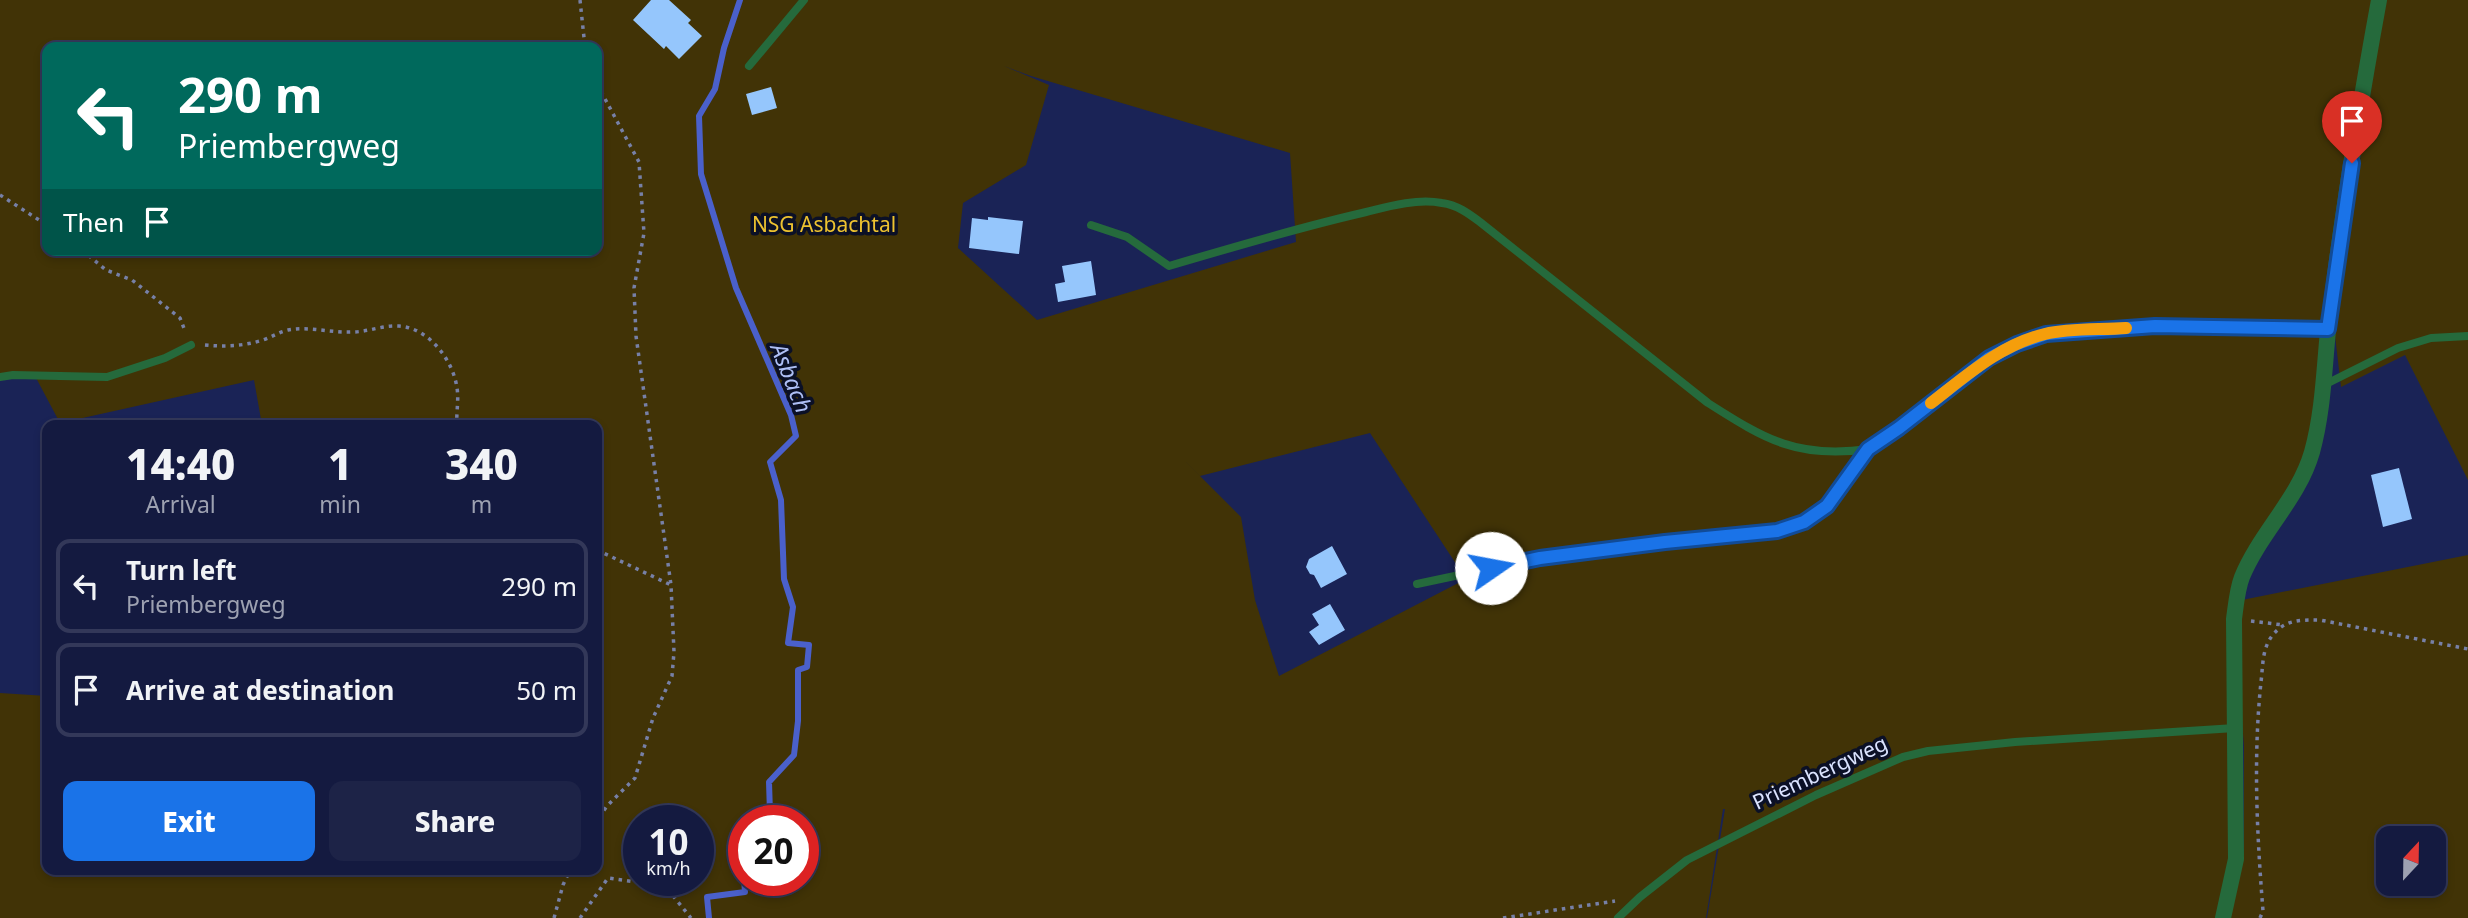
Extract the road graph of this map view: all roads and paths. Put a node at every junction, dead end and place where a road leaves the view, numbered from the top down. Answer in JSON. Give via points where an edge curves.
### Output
{"nodes":[{"id":1,"x":580,"y":0,"type":"edge"},
{"id":2,"x":804,"y":0,"type":"edge"},
{"id":3,"x":2379,"y":0,"type":"edge"},
{"id":4,"x":584,"y":42,"type":"edge"},
{"id":5,"x":749,"y":66,"type":"dead end"},
{"id":6,"x":602,"y":94,"type":"edge"},
{"id":7,"x":0,"y":195,"type":"edge"},
{"id":8,"x":42,"y":222,"type":"edge"},
{"id":9,"x":1091,"y":225,"type":"dead end"},
{"id":10,"x":89,"y":256,"type":"edge"},
{"id":11,"x":2328,"y":329,"type":"junction"},
{"id":12,"x":2468,"y":336,"type":"edge"},
{"id":13,"x":191,"y":345,"type":"junction"},
{"id":14,"x":0,"y":377,"type":"edge"},
{"id":15,"x":2324,"y":385,"type":"junction"},
{"id":16,"x":457,"y":420,"type":"edge"},
{"id":17,"x":1868,"y":449,"type":"junction"},
{"id":18,"x":602,"y":552,"type":"edge"},
{"id":19,"x":1417,"y":584,"type":"dead end"},
{"id":20,"x":671,"y":585,"type":"junction"},
{"id":21,"x":2234,"y":619,"type":"junction"},
{"id":22,"x":2283,"y":625,"type":"junction"},
{"id":23,"x":2468,"y":649,"type":"edge"},
{"id":24,"x":2235,"y":729,"type":"junction"},
{"id":25,"x":602,"y":813,"type":"edge"},
{"id":26,"x":568,"y":875,"type":"edge"},
{"id":27,"x":1640,"y":897,"type":"junction"},
{"id":28,"x":554,"y":918,"type":"edge"},
{"id":29,"x":580,"y":918,"type":"edge"},
{"id":30,"x":691,"y":918,"type":"edge"},
{"id":31,"x":1503,"y":918,"type":"edge"},
{"id":32,"x":1618,"y":918,"type":"edge"},
{"id":33,"x":2223,"y":918,"type":"edge"},
{"id":34,"x":2260,"y":918,"type":"edge"}],
"edges":[{"from":1,"to":4,"type":"path"},
{"from":2,"to":5,"type":"lane"},
{"from":3,"to":11,"type":"street"},
{"from":6,"to":20,"type":"path","via":[[639,162],[644,233],[634,288],[636,336]]},
{"from":7,"to":8,"type":"path"},
{"from":9,"to":17,"type":"lane","via":[[1127,237],[1169,266],[1321,222],[1441,202],[1480,222],[1700,397],[1745,427],[1808,451]]},
{"from":10,"to":13,"type":"path","via":[[106,270],[132,279],[180,318]]},
{"from":11,"to":15,"type":"street"},
{"from":11,"to":17,"type":"lane","via":[[2155,326],[2046,334],[1989,358]]},
{"from":12,"to":15,"type":"lane","via":[[2431,338],[2398,348]]},
{"from":13,"to":14,"type":"lane","via":[[107,377]]},
{"from":13,"to":16,"type":"path","via":[[240,345],[303,328],[352,332],[400,326],[415,330],[443,352],[452,369],[458,389]]},
{"from":15,"to":21,"type":"street","via":[[2311,454],[2294,491],[2249,561]]},
{"from":17,"to":19,"type":"lane","via":[[1827,506],[1804,522],[1777,531],[1540,558]]},
{"from":18,"to":20,"type":"path"},
{"from":20,"to":25,"type":"path","via":[[672,676],[653,718],[635,778]]},
{"from":21,"to":22,"type":"path"},
{"from":21,"to":24,"type":"street"},
{"from":22,"to":23,"type":"path","via":[[2320,620]]},
{"from":22,"to":34,"type":"path","via":[[2265,648],[2257,722]]},
{"from":24,"to":27,"type":"lane","name":"Priembergweg","via":[[2015,742],[1903,757],[1687,860]]},
{"from":24,"to":33,"type":"street","via":[[2236,859]]},
{"from":26,"to":28,"type":"path"},
{"from":27,"to":31,"type":"path"},
{"from":27,"to":32,"type":"lane","name":"Priembergweg"},
{"from":29,"to":30,"type":"path","via":[[608,878],[665,886]]}]}
